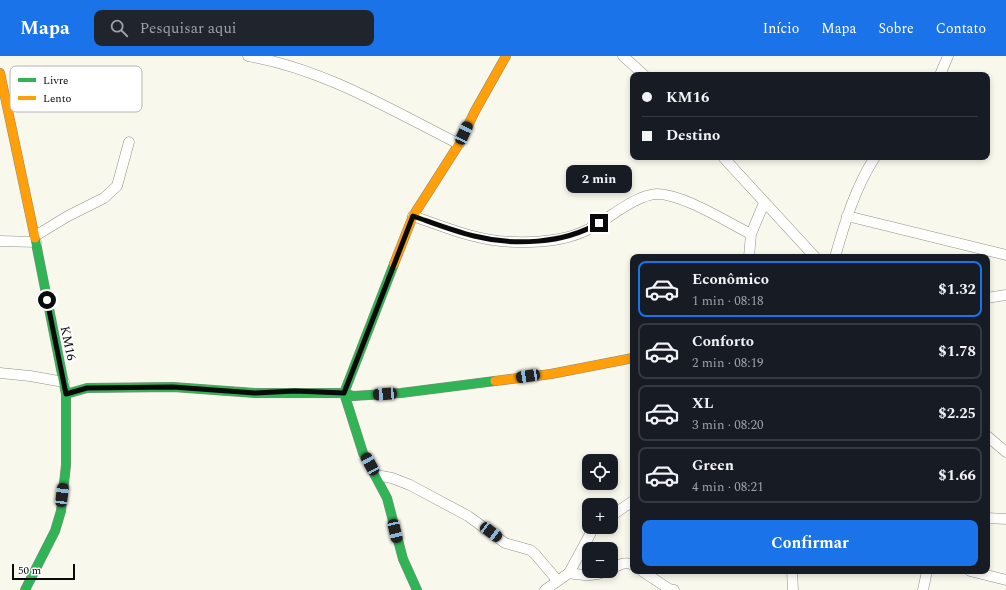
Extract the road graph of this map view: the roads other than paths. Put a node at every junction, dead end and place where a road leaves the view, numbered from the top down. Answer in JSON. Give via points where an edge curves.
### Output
{"nodes":[{"id":1,"x":248,"y":56,"type":"edge"},
{"id":2,"x":506,"y":56,"type":"edge"},
{"id":3,"x":623,"y":56,"type":"edge"},
{"id":4,"x":948,"y":56,"type":"edge"},
{"id":5,"x":641,"y":72,"type":"edge"},
{"id":6,"x":941,"y":72,"type":"edge"},
{"id":7,"x":0,"y":73,"type":"edge"},
{"id":8,"x":129,"y":142,"type":"dead end"},
{"id":9,"x":459,"y":144,"type":"junction"},
{"id":10,"x":726,"y":160,"type":"edge"},
{"id":11,"x":873,"y":160,"type":"edge"},
{"id":12,"x":764,"y":203,"type":"junction"},
{"id":13,"x":413,"y":216,"type":"junction"},
{"id":14,"x":847,"y":216,"type":"junction"},
{"id":15,"x":752,"y":234,"type":"junction"},
{"id":16,"x":36,"y":239,"type":"junction"},
{"id":17,"x":0,"y":241,"type":"edge"},
{"id":18,"x":749,"y":254,"type":"edge"},
{"id":19,"x":812,"y":254,"type":"edge"},
{"id":20,"x":836,"y":254,"type":"edge"},
{"id":21,"x":1006,"y":254,"type":"edge"},
{"id":22,"x":1006,"y":295,"type":"edge"},
{"id":23,"x":990,"y":298,"type":"edge"},
{"id":24,"x":630,"y":359,"type":"edge"},
{"id":25,"x":0,"y":373,"type":"edge"},
{"id":26,"x":64,"y":382,"type":"junction"},
{"id":27,"x":344,"y":393,"type":"junction"},
{"id":28,"x":66,"y":394,"type":"junction"},
{"id":29,"x":990,"y":439,"type":"edge"},
{"id":30,"x":1006,"y":452,"type":"edge"},
{"id":31,"x":376,"y":475,"type":"junction"},
{"id":32,"x":630,"y":503,"type":"edge"},
{"id":33,"x":618,"y":511,"type":"edge"},
{"id":34,"x":990,"y":518,"type":"edge"},
{"id":35,"x":1006,"y":519,"type":"edge"},
{"id":36,"x":590,"y":534,"type":"edge"},
{"id":37,"x":630,"y":564,"type":"edge"},
{"id":38,"x":618,"y":566,"type":"edge"},
{"id":39,"x":569,"y":573,"type":"junction"},
{"id":40,"x":646,"y":574,"type":"edge"},
{"id":41,"x":792,"y":574,"type":"edge"},
{"id":42,"x":926,"y":574,"type":"edge"},
{"id":43,"x":982,"y":574,"type":"edge"},
{"id":44,"x":582,"y":575,"type":"edge"},
{"id":45,"x":557,"y":580,"type":"junction"},
{"id":46,"x":1006,"y":580,"type":"edge"},
{"id":47,"x":25,"y":590,"type":"edge"},
{"id":48,"x":417,"y":590,"type":"edge"},
{"id":49,"x":545,"y":590,"type":"edge"},
{"id":50,"x":674,"y":590,"type":"edge"},
{"id":51,"x":793,"y":590,"type":"edge"},
{"id":52,"x":923,"y":590,"type":"edge"}],
"edges":[{"from":1,"to":9,"type":"street","via":[[291,66],[347,88]]},
{"from":2,"to":9,"type":"street"},
{"from":3,"to":5,"type":"street"},
{"from":4,"to":6,"type":"street"},
{"from":7,"to":16,"type":"street","name":"KM16"},
{"from":8,"to":16,"type":"street","via":[[117,186],[104,198],[68,216]]},
{"from":9,"to":13,"type":"street"},
{"from":10,"to":12,"type":"street"},
{"from":11,"to":14,"type":"street"},
{"from":12,"to":15,"type":"street"},
{"from":12,"to":19,"type":"street"},
{"from":13,"to":15,"type":"street","via":[[474,236],[503,241],[559,239],[586,230],[635,201],[658,194],[676,198]]},
{"from":13,"to":27,"type":"street"},
{"from":14,"to":20,"type":"street"},
{"from":14,"to":21,"type":"street"},
{"from":15,"to":18,"type":"street"},
{"from":16,"to":17,"type":"street"},
{"from":16,"to":26,"type":"street","name":"KM16"},
{"from":22,"to":23,"type":"street"},
{"from":24,"to":27,"type":"street","via":[[587,368],[401,393],[353,396]]},
{"from":25,"to":26,"type":"street"},
{"from":26,"to":28,"type":"street","name":"KM16"},
{"from":27,"to":28,"type":"street","via":[[255,393],[166,387],[87,388]]},
{"from":27,"to":31,"type":"street","via":[[364,453]]},
{"from":28,"to":47,"type":"street","name":"KM16","via":[[66,465],[61,511],[55,531]]},
{"from":29,"to":30,"type":"street"},
{"from":31,"to":45,"type":"street","via":[[410,485],[468,516],[505,543],[530,550]]},
{"from":31,"to":48,"type":"street","via":[[391,509],[403,559]]},
{"from":32,"to":33,"type":"street"},
{"from":34,"to":35,"type":"street"},
{"from":36,"to":39,"type":"street"},
{"from":37,"to":38,"type":"street"},
{"from":39,"to":44,"type":"street"},
{"from":39,"to":45,"type":"street"},
{"from":40,"to":50,"type":"street"},
{"from":41,"to":51,"type":"street"},
{"from":42,"to":52,"type":"street"},
{"from":43,"to":46,"type":"street"},
{"from":45,"to":49,"type":"street"}]}
